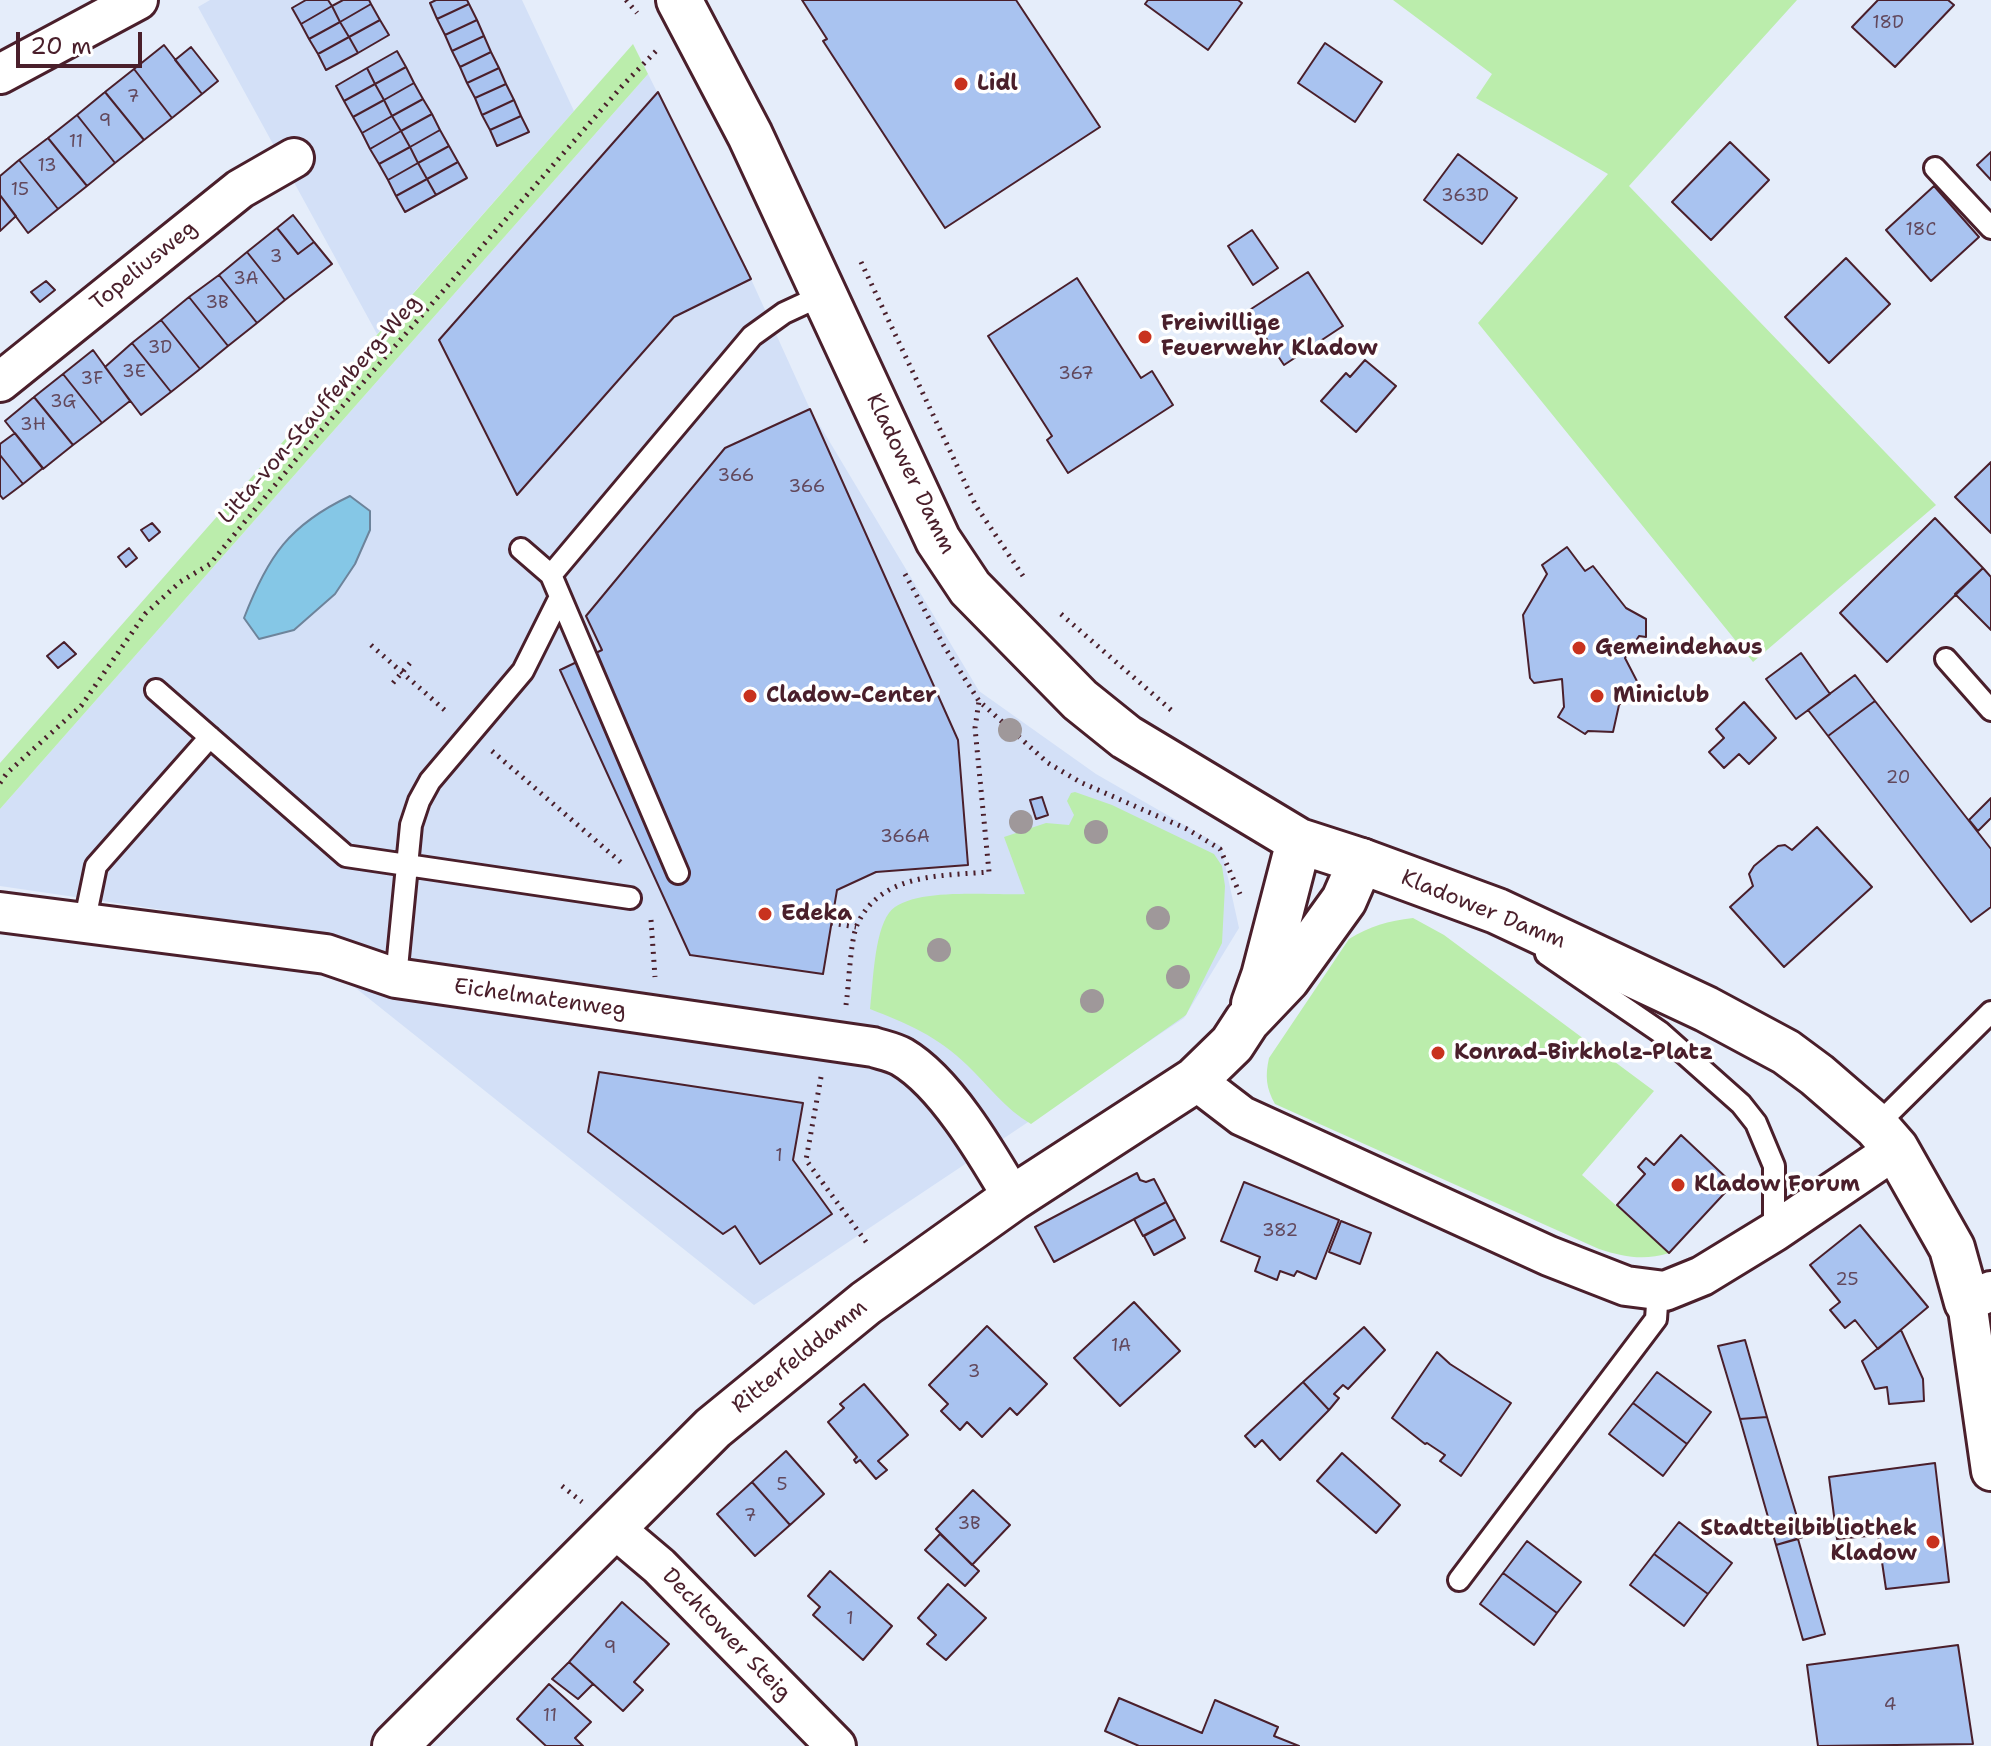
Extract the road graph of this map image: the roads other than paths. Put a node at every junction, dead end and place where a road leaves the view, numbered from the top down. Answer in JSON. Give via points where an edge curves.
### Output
{"nodes":[{"id":1,"x":138,"y":0,"type":"edge"},
{"id":2,"x":679,"y":0,"type":"edge"},
{"id":3,"x":0,"y":74,"type":"edge"},
{"id":4,"x":294,"y":158,"type":"dead end"},
{"id":5,"x":1935,"y":168,"type":"dead end"},
{"id":6,"x":1991,"y":228,"type":"edge"},
{"id":7,"x":825,"y":294,"type":"junction"},
{"id":8,"x":0,"y":382,"type":"edge"},
{"id":9,"x":521,"y":549,"type":"dead end"},
{"id":10,"x":551,"y":575,"type":"junction"},
{"id":11,"x":560,"y":597,"type":"junction"},
{"id":12,"x":1946,"y":659,"type":"dead end"},
{"id":13,"x":156,"y":690,"type":"dead end"},
{"id":14,"x":1991,"y":710,"type":"edge"},
{"id":15,"x":210,"y":737,"type":"junction"},
{"id":16,"x":1299,"y":841,"type":"junction"},
{"id":17,"x":1361,"y":861,"type":"junction"},
{"id":18,"x":407,"y":866,"type":"junction"},
{"id":19,"x":678,"y":873,"type":"dead end"},
{"id":20,"x":630,"y":898,"type":"dead end"},
{"id":21,"x":1497,"y":911,"type":"junction"},
{"id":22,"x":0,"y":912,"type":"edge"},
{"id":23,"x":84,"y":924,"type":"junction"},
{"id":24,"x":396,"y":978,"type":"junction"},
{"id":25,"x":1991,"y":1012,"type":"edge"},
{"id":26,"x":1247,"y":1021,"type":"junction"},
{"id":27,"x":1195,"y":1080,"type":"junction"},
{"id":28,"x":1886,"y":1138,"type":"junction"},
{"id":29,"x":1013,"y":1198,"type":"junction"},
{"id":30,"x":1774,"y":1232,"type":"junction"},
{"id":31,"x":1658,"y":1290,"type":"junction"},
{"id":32,"x":1979,"y":1296,"type":"edge"},
{"id":33,"x":1991,"y":1471,"type":"edge"},
{"id":34,"x":614,"y":1528,"type":"junction"},
{"id":35,"x":1459,"y":1580,"type":"dead end"},
{"id":36,"x":395,"y":1746,"type":"edge"},
{"id":37,"x":836,"y":1746,"type":"edge"}],
"edges":[{"from":1,"to":3,"type":"street"},
{"from":2,"to":7,"type":"main road","name":"Kladower Damm"},
{"from":4,"to":8,"type":"street","name":"Topeliusweg","via":[[240,189]]},
{"from":5,"to":6,"type":"lane"},
{"from":7,"to":10,"type":"lane","via":[[752,336]]},
{"from":7,"to":16,"type":"main road","name":"Kladower Damm","via":[[938,540],[970,588],[1080,700],[1126,737]]},
{"from":9,"to":10,"type":"lane"},
{"from":10,"to":11,"type":"lane"},
{"from":11,"to":18,"type":"lane","via":[[523,671],[430,781],[411,825]]},
{"from":11,"to":19,"type":"lane"},
{"from":12,"to":14,"type":"lane"},
{"from":13,"to":15,"type":"lane"},
{"from":15,"to":18,"type":"lane","via":[[346,856]]},
{"from":15,"to":23,"type":"lane","via":[[96,866]]},
{"from":16,"to":17,"type":"main road","name":"Kladower Damm"},
{"from":16,"to":26,"type":"main road","name":"Ritterfelddamm"},
{"from":17,"to":21,"type":"main road","name":"Kladower Damm"},
{"from":17,"to":26,"type":"main road","name":"Ritterfelddamm","via":[[1330,920],[1287,979]]},
{"from":18,"to":20,"type":"lane"},
{"from":18,"to":24,"type":"lane"},
{"from":21,"to":28,"type":"main road","name":"Kladower Damm","via":[[1756,1034],[1817,1075]]},
{"from":21,"to":30,"type":"lane","via":[[1529,943],[1660,1032],[1741,1104],[1756,1123],[1774,1166]]},
{"from":22,"to":23,"type":"street","name":"Eichelmatenweg"},
{"from":23,"to":24,"type":"street","name":"Eichelmatenweg","via":[[326,954]]},
{"from":24,"to":29,"type":"street","name":"Eichelmatenweg","via":[[873,1047],[901,1057],[936,1084]]},
{"from":25,"to":28,"type":"lane"},
{"from":26,"to":27,"type":"main road","name":"Ritterfelddamm"},
{"from":27,"to":29,"type":"main road","name":"Ritterfelddamm"},
{"from":27,"to":31,"type":"street","via":[[1242,1116],[1549,1256],[1626,1286]]},
{"from":28,"to":30,"type":"street"},
{"from":28,"to":32,"type":"main road","name":"Kladower Damm"},
{"from":29,"to":34,"type":"main road","name":"Ritterfelddamm","via":[[866,1303],[713,1428]]},
{"from":30,"to":31,"type":"street","via":[[1702,1276]]},
{"from":31,"to":35,"type":"lane","via":[[1656,1319]]},
{"from":32,"to":33,"type":"street"},
{"from":34,"to":36,"type":"main road","name":"Ritterfelddamm"},
{"from":34,"to":37,"type":"street","name":"Dechtower Steig","via":[[659,1566]]}]}
